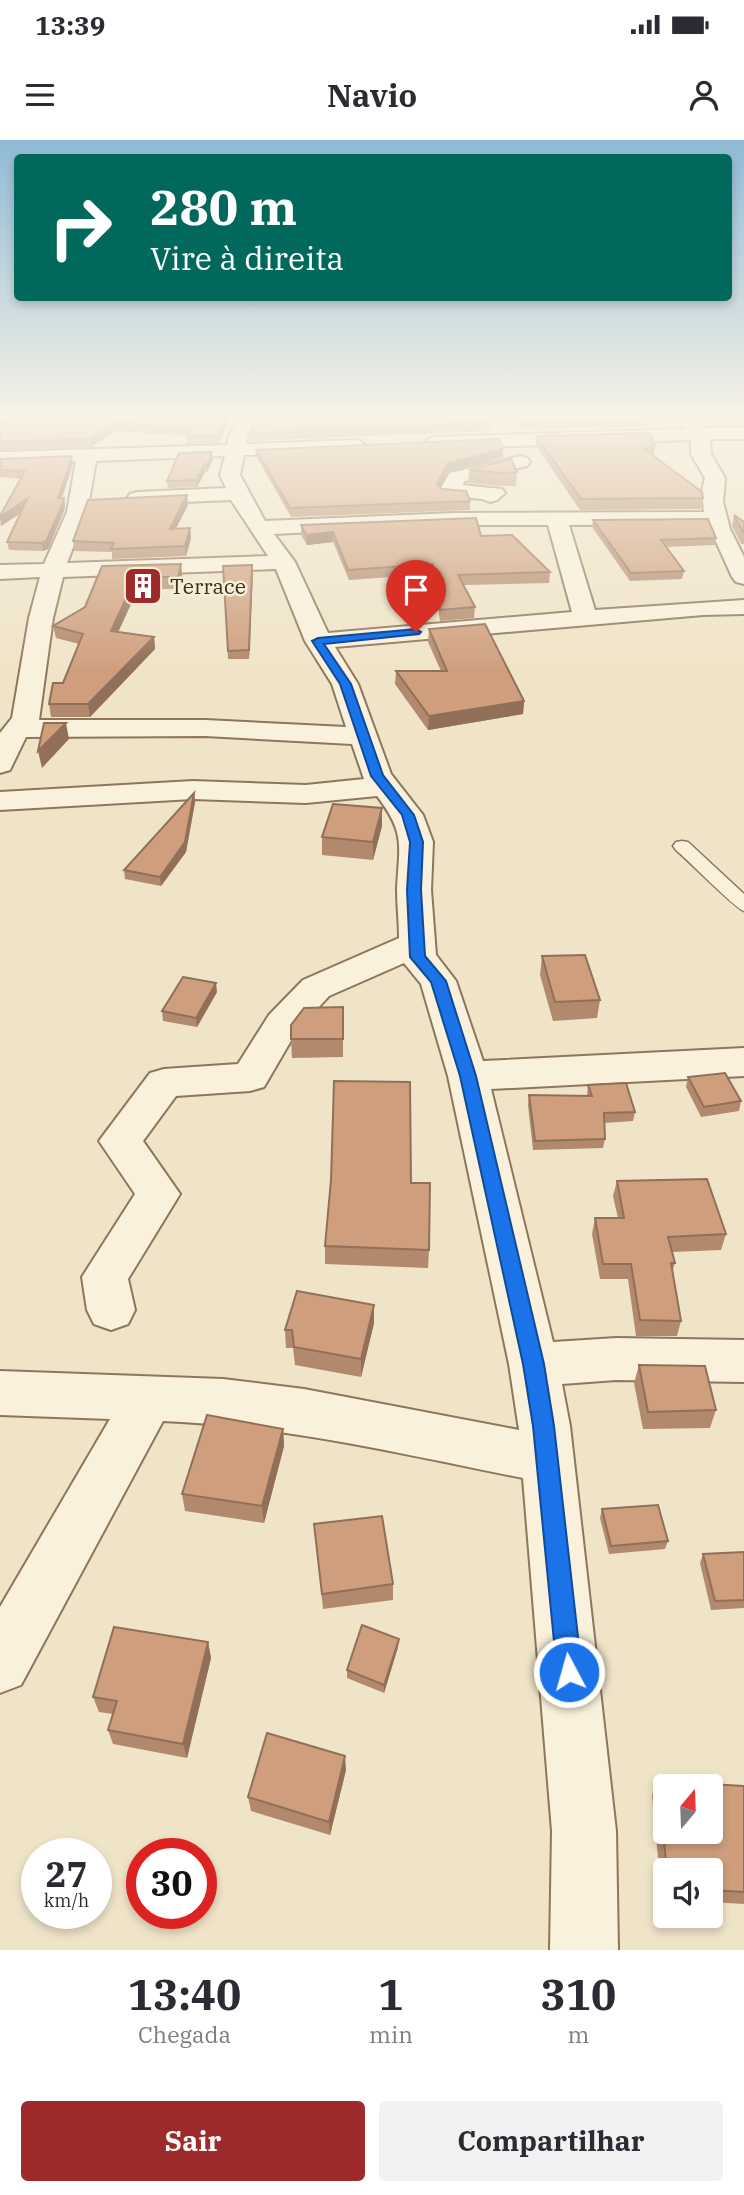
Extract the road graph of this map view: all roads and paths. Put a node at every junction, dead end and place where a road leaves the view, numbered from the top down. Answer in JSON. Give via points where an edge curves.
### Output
{"nodes":[{"id":1,"x":78,"y":503,"type":"edge"},
{"id":2,"x":163,"y":503,"type":"edge"},
{"id":3,"x":244,"y":503,"type":"edge"},
{"id":4,"x":475,"y":503,"type":"edge"},
{"id":5,"x":669,"y":503,"type":"edge"},
{"id":6,"x":725,"y":503,"type":"edge"},
{"id":7,"x":248,"y":511,"type":"junction"},
{"id":8,"x":460,"y":519,"type":"junction"},
{"id":9,"x":557,"y":519,"type":"junction"},
{"id":10,"x":284,"y":562,"type":"junction"},
{"id":11,"x":741,"y":567,"type":"edge"},
{"id":12,"x":53,"y":570,"type":"junction"},
{"id":13,"x":0,"y":572,"type":"edge"},
{"id":14,"x":744,"y":607,"type":"edge"},
{"id":15,"x":587,"y":618,"type":"junction"},
{"id":16,"x":318,"y":641,"type":"junction"},
{"id":17,"x":364,"y":736,"type":"junction"},
{"id":18,"x":8,"y":742,"type":"edge"},
{"id":19,"x":386,"y":786,"type":"junction"},
{"id":20,"x":1,"y":804,"type":"edge"},
{"id":21,"x":682,"y":846,"type":"dead end"},
{"id":22,"x":744,"y":905,"type":"edge"},
{"id":23,"x":417,"y":944,"type":"junction"},
{"id":24,"x":744,"y":1062,"type":"edge"},
{"id":25,"x":468,"y":1076,"type":"junction"},
{"id":26,"x":111,"y":1310,"type":"dead end"},
{"id":27,"x":744,"y":1361,"type":"edge"},
{"id":28,"x":534,"y":1364,"type":"junction"},
{"id":29,"x":0,"y":1393,"type":"edge"},
{"id":30,"x":149,"y":1398,"type":"junction"},
{"id":31,"x":547,"y":1459,"type":"junction"},
{"id":32,"x":0,"y":1664,"type":"edge"},
{"id":33,"x":584,"y":1950,"type":"edge"}],
"edges":[{"from":1,"to":12,"type":"street"},
{"from":2,"to":7,"type":"street"},
{"from":3,"to":7,"type":"street"},
{"from":4,"to":8,"type":"street","via":[[462,510]]},
{"from":5,"to":9,"type":"street"},
{"from":6,"to":11,"type":"street"},
{"from":7,"to":8,"type":"street"},
{"from":7,"to":10,"type":"street"},
{"from":8,"to":9,"type":"street"},
{"from":9,"to":15,"type":"street"},
{"from":10,"to":12,"type":"street"},
{"from":10,"to":16,"type":"street"},
{"from":12,"to":13,"type":"street"},
{"from":12,"to":18,"type":"street","via":[[26,719]]},
{"from":14,"to":15,"type":"street"},
{"from":15,"to":16,"type":"street"},
{"from":16,"to":17,"type":"street","via":[[345,684]]},
{"from":17,"to":18,"type":"street","via":[[205,728]]},
{"from":17,"to":19,"type":"street","via":[[377,776]]},
{"from":19,"to":20,"type":"street","via":[[306,794],[193,790]]},
{"from":19,"to":23,"type":"street","via":[[408,815],[417,842]]},
{"from":21,"to":22,"type":"lane"},
{"from":23,"to":25,"type":"street","via":[[418,957],[438,981]]},
{"from":23,"to":26,"type":"street","via":[[316,988],[282,1024],[250,1077],[164,1083],[120,1141],[158,1194],[105,1277]]},
{"from":24,"to":25,"type":"street"},
{"from":25,"to":28,"type":"street"},
{"from":27,"to":28,"type":"street","via":[[616,1359]]},
{"from":28,"to":31,"type":"street"},
{"from":29,"to":30,"type":"street"},
{"from":30,"to":31,"type":"street","via":[[223,1401],[304,1412]]},
{"from":30,"to":32,"type":"street"},
{"from":31,"to":33,"type":"street","via":[[584,1831]]}]}
